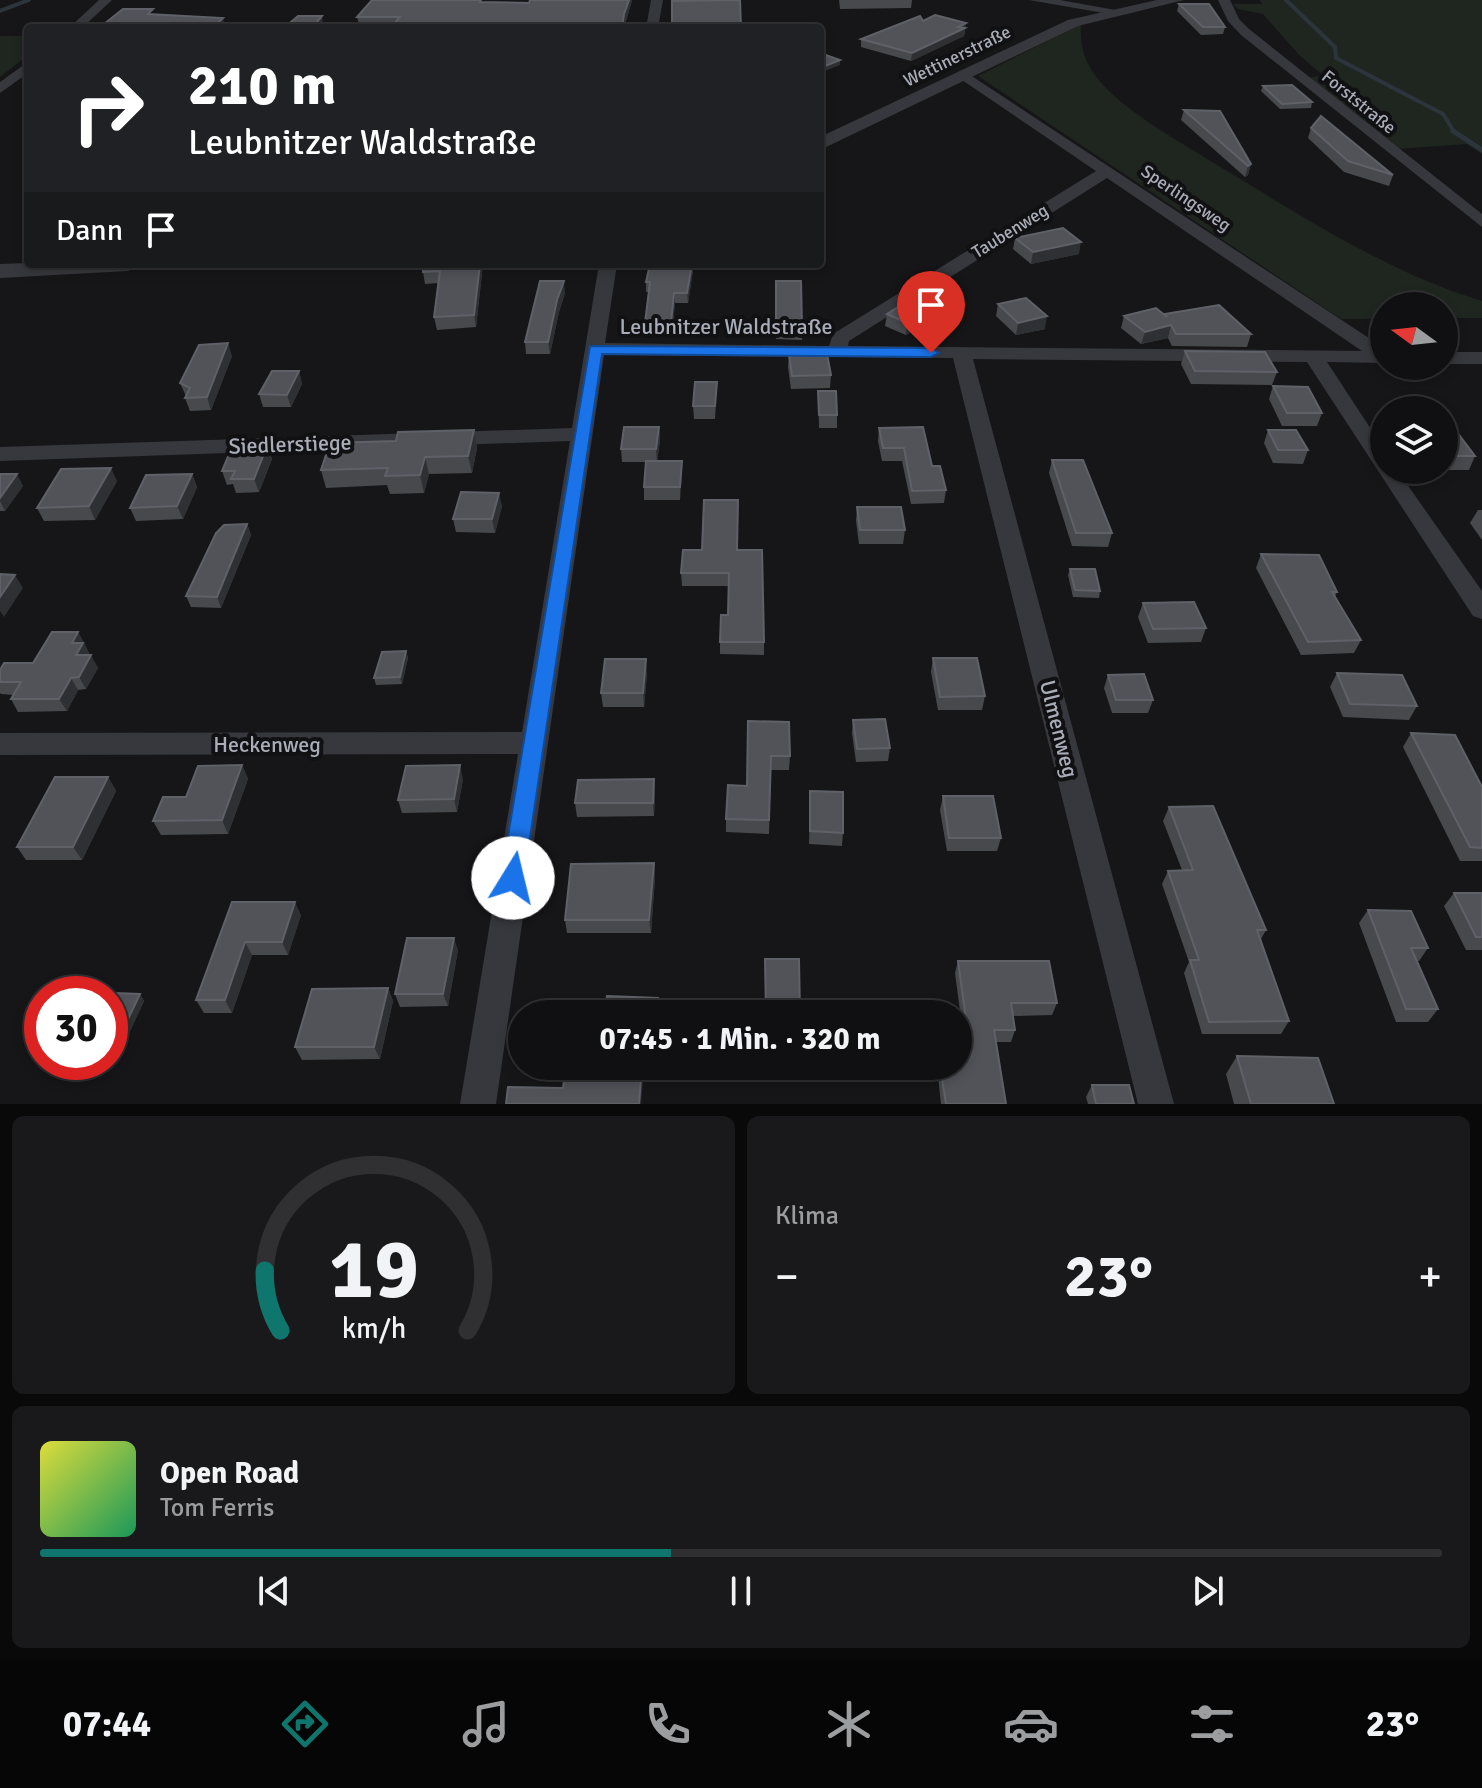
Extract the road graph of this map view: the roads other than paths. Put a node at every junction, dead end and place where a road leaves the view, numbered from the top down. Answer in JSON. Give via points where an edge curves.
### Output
{"nodes":[{"id":1,"x":106,"y":0,"type":"edge"},
{"id":2,"x":657,"y":0,"type":"edge"},
{"id":3,"x":1035,"y":0,"type":"edge"},
{"id":4,"x":1177,"y":0,"type":"edge"},
{"id":5,"x":1224,"y":0,"type":"edge"},
{"id":6,"x":1115,"y":11,"type":"junction"},
{"id":7,"x":79,"y":24,"type":"edge"},
{"id":8,"x":653,"y":24,"type":"edge"},
{"id":9,"x":24,"y":69,"type":"edge"},
{"id":10,"x":964,"y":75,"type":"junction"},
{"id":11,"x":0,"y":89,"type":"edge"},
{"id":12,"x":824,"y":142,"type":"edge"},
{"id":13,"x":1108,"y":170,"type":"junction"},
{"id":14,"x":1482,"y":222,"type":"edge"},
{"id":15,"x":55,"y":268,"type":"edge"},
{"id":16,"x":607,"y":268,"type":"edge"},
{"id":17,"x":0,"y":271,"type":"edge"},
{"id":18,"x":1370,"y":348,"type":"edge"},
{"id":19,"x":596,"y":349,"type":"junction"},
{"id":20,"x":838,"y":350,"type":"junction"},
{"id":21,"x":962,"y":354,"type":"junction"},
{"id":22,"x":1370,"y":357,"type":"edge"},
{"id":23,"x":1314,"y":358,"type":"junction"},
{"id":24,"x":1458,"y":358,"type":"edge"},
{"id":25,"x":1482,"y":358,"type":"edge"},
{"id":26,"x":581,"y":434,"type":"junction"},
{"id":27,"x":1370,"y":445,"type":"edge"},
{"id":28,"x":0,"y":454,"type":"edge"},
{"id":29,"x":1396,"y":484,"type":"edge"},
{"id":30,"x":1482,"y":610,"type":"edge"},
{"id":31,"x":533,"y":743,"type":"junction"},
{"id":32,"x":0,"y":744,"type":"edge"},
{"id":33,"x":478,"y":1104,"type":"edge"},
{"id":34,"x":1156,"y":1104,"type":"edge"}],
"edges":[{"from":1,"to":7,"type":"street"},
{"from":2,"to":8,"type":"street"},
{"from":3,"to":6,"type":"street"},
{"from":4,"to":6,"type":"street","name":"Wettinerstraße"},
{"from":5,"to":14,"type":"street","name":"Forststraße","via":[[1245,32]]},
{"from":6,"to":10,"type":"street","name":"Wettinerstraße","via":[[1073,23]]},
{"from":9,"to":11,"type":"street"},
{"from":10,"to":12,"type":"street","name":"Wettinerstraße"},
{"from":10,"to":13,"type":"street","name":"Sperlingsweg"},
{"from":13,"to":18,"type":"street","name":"Sperlingsweg"},
{"from":13,"to":20,"type":"street","name":"Taubenweg","via":[[840,338]]},
{"from":15,"to":17,"type":"street"},
{"from":16,"to":19,"type":"street"},
{"from":19,"to":20,"type":"street","name":"Leubnitzer Waldstraße"},
{"from":19,"to":26,"type":"street"},
{"from":20,"to":21,"type":"street","name":"Leubnitzer Waldstraße"},
{"from":21,"to":23,"type":"street","name":"Leubnitzer Waldstraße"},
{"from":21,"to":34,"type":"street","name":"Ulmenweg"},
{"from":22,"to":23,"type":"street","name":"Leubnitzer Waldstraße"},
{"from":23,"to":27,"type":"street"},
{"from":24,"to":25,"type":"street"},
{"from":26,"to":28,"type":"street","name":"Siedlerstiege"},
{"from":26,"to":31,"type":"street"},
{"from":29,"to":30,"type":"street"},
{"from":31,"to":32,"type":"street","name":"Heckenweg"},
{"from":31,"to":33,"type":"street"}]}
